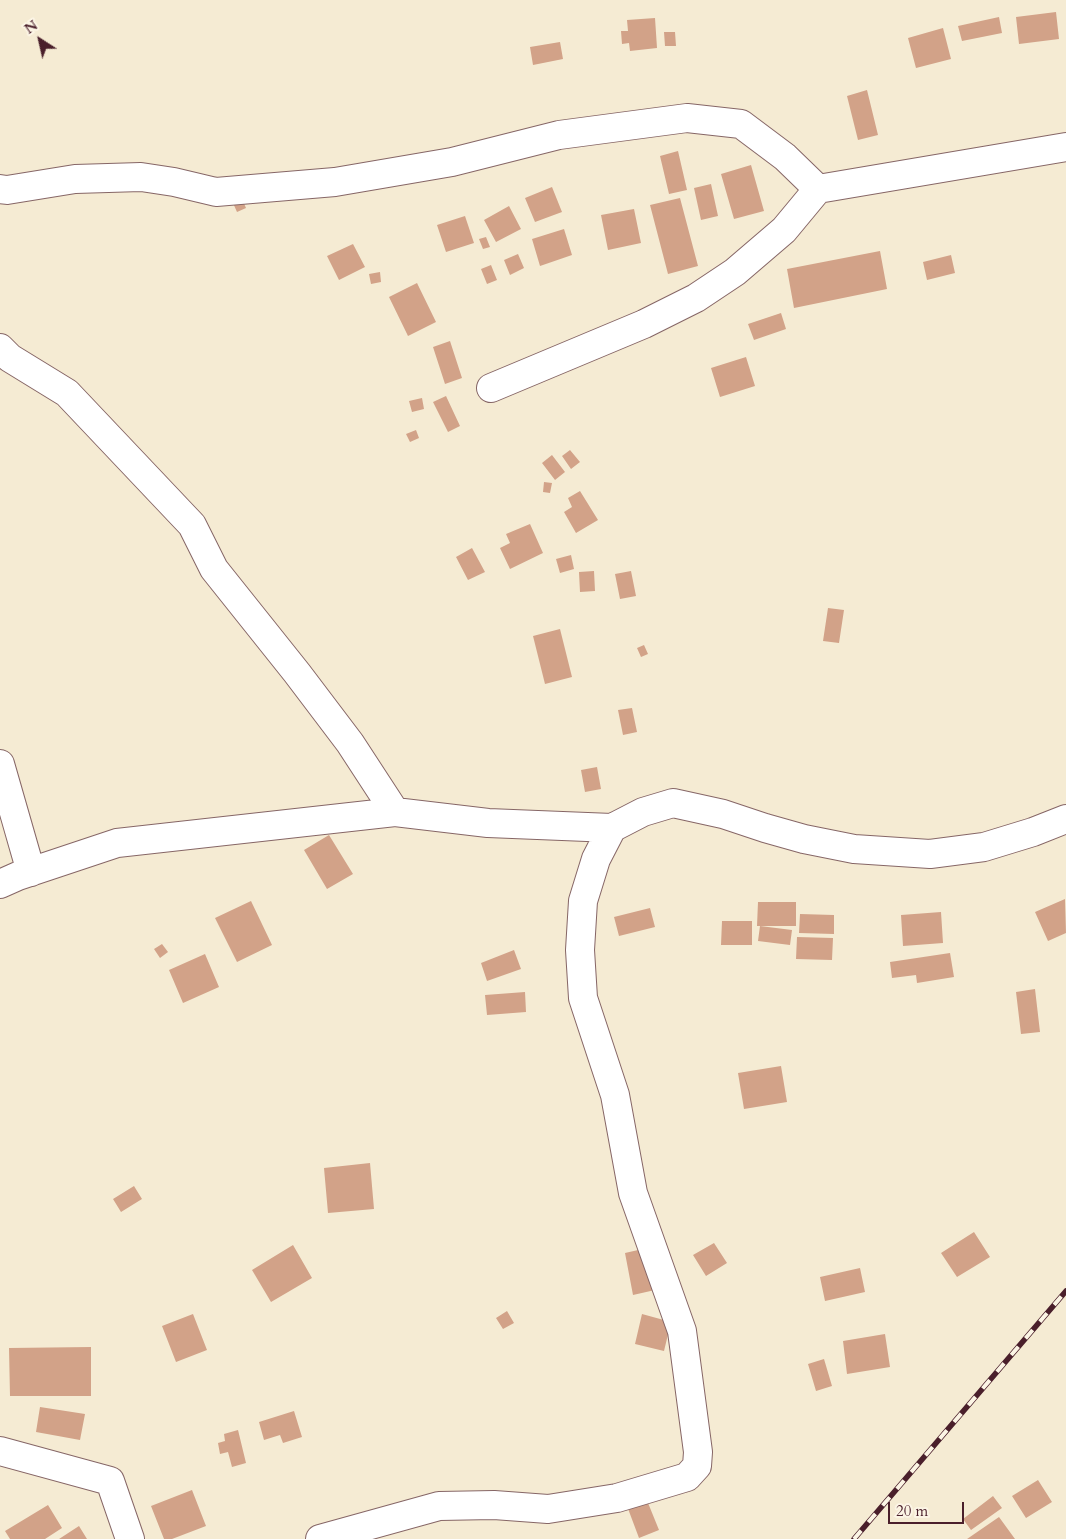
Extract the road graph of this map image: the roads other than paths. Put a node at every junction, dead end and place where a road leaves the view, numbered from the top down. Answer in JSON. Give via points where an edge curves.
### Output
{"nodes":[{"id":1,"x":1066,"y":147,"type":"edge"},
{"id":2,"x":818,"y":188,"type":"junction"},
{"id":3,"x":0,"y":189,"type":"edge"},
{"id":4,"x":0,"y":348,"type":"edge"},
{"id":5,"x":491,"y":388,"type":"dead end"},
{"id":6,"x":0,"y":764,"type":"edge"},
{"id":7,"x":395,"y":812,"type":"junction"},
{"id":8,"x":1066,"y":819,"type":"edge"},
{"id":9,"x":612,"y":828,"type":"junction"},
{"id":10,"x":31,"y":872,"type":"junction"},
{"id":11,"x":0,"y":884,"type":"edge"},
{"id":12,"x":0,"y":1451,"type":"edge"},
{"id":13,"x":130,"y":1539,"type":"edge"},
{"id":14,"x":320,"y":1539,"type":"edge"}],
"edges":[{"from":1,"to":2,"type":"street"},
{"from":2,"to":3,"type":"street","via":[[785,157],[741,124],[688,118],[559,135],[452,162],[335,182],[216,192],[141,177],[75,179]]},
{"from":2,"to":5,"type":"street","via":[[784,230],[735,272],[696,298],[644,324]]},
{"from":4,"to":7,"type":"street","via":[[10,358],[67,393],[192,525],[214,569],[350,743]]},
{"from":6,"to":10,"type":"street"},
{"from":7,"to":9,"type":"street","via":[[488,823]]},
{"from":7,"to":10,"type":"street","via":[[117,843]]},
{"from":8,"to":9,"type":"street","via":[[984,847],[930,854],[854,849],[804,839],[723,814],[673,803],[643,812]]},
{"from":9,"to":14,"type":"street","via":[[596,859],[583,901],[580,950],[583,998],[615,1095],[633,1193],[682,1331],[698,1452],[697,1466],[687,1477],[617,1498],[548,1509],[494,1505],[439,1506]]},
{"from":10,"to":11,"type":"street"},
{"from":12,"to":13,"type":"street","via":[[110,1481]]}]}
